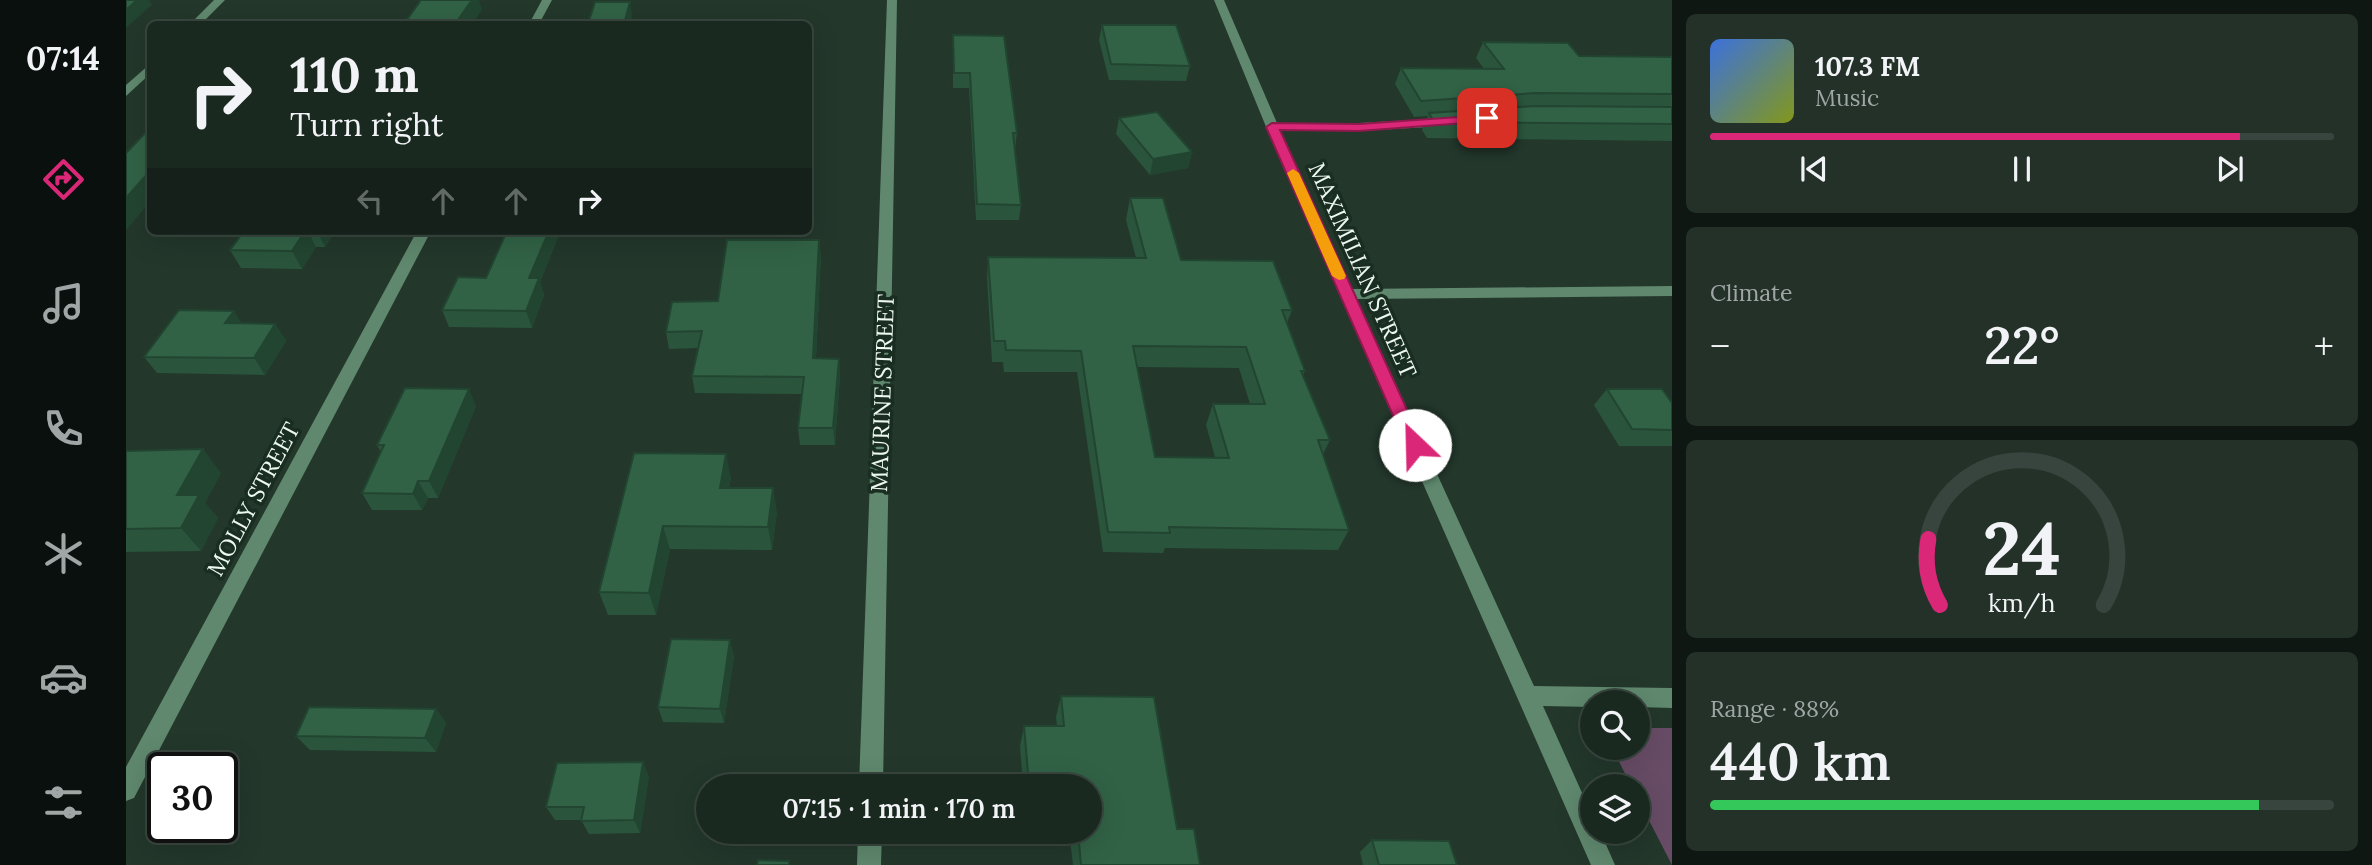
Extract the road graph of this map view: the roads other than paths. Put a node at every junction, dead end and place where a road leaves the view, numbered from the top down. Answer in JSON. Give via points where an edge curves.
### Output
{"nodes":[{"id":1,"x":220,"y":0,"type":"edge"},
{"id":2,"x":547,"y":0,"type":"edge"},
{"id":3,"x":892,"y":0,"type":"edge"},
{"id":4,"x":1219,"y":0,"type":"edge"},
{"id":5,"x":198,"y":21,"type":"edge"},
{"id":6,"x":536,"y":21,"type":"edge"},
{"id":7,"x":147,"y":71,"type":"edge"},
{"id":8,"x":126,"y":92,"type":"edge"},
{"id":9,"x":1464,"y":121,"type":"edge"},
{"id":10,"x":1272,"y":127,"type":"junction"},
{"id":11,"x":422,"y":235,"type":"edge"},
{"id":12,"x":1672,"y":291,"type":"edge"},
{"id":13,"x":1347,"y":294,"type":"junction"},
{"id":14,"x":1527,"y":696,"type":"junction"},
{"id":15,"x":1672,"y":698,"type":"edge"},
{"id":16,"x":871,"y":774,"type":"edge"},
{"id":17,"x":126,"y":790,"type":"edge"},
{"id":18,"x":870,"y":844,"type":"edge"},
{"id":19,"x":869,"y":865,"type":"edge"},
{"id":20,"x":1603,"y":865,"type":"edge"}],
"edges":[{"from":1,"to":5,"type":"street"},
{"from":2,"to":6,"type":"street"},
{"from":3,"to":16,"type":"street","name":"MAURINE STREET"},
{"from":4,"to":10,"type":"street","name":"MAXIMILIAN STREET"},
{"from":7,"to":8,"type":"street"},
{"from":9,"to":10,"type":"street"},
{"from":10,"to":13,"type":"street","name":"MAXIMILIAN STREET"},
{"from":11,"to":17,"type":"street","name":"MOLLY STREET"},
{"from":12,"to":13,"type":"street"},
{"from":13,"to":14,"type":"street","name":"MAXIMILIAN STREET"},
{"from":14,"to":15,"type":"street"},
{"from":14,"to":20,"type":"street","name":"MAXIMILIAN STREET"},
{"from":18,"to":19,"type":"street"}]}
